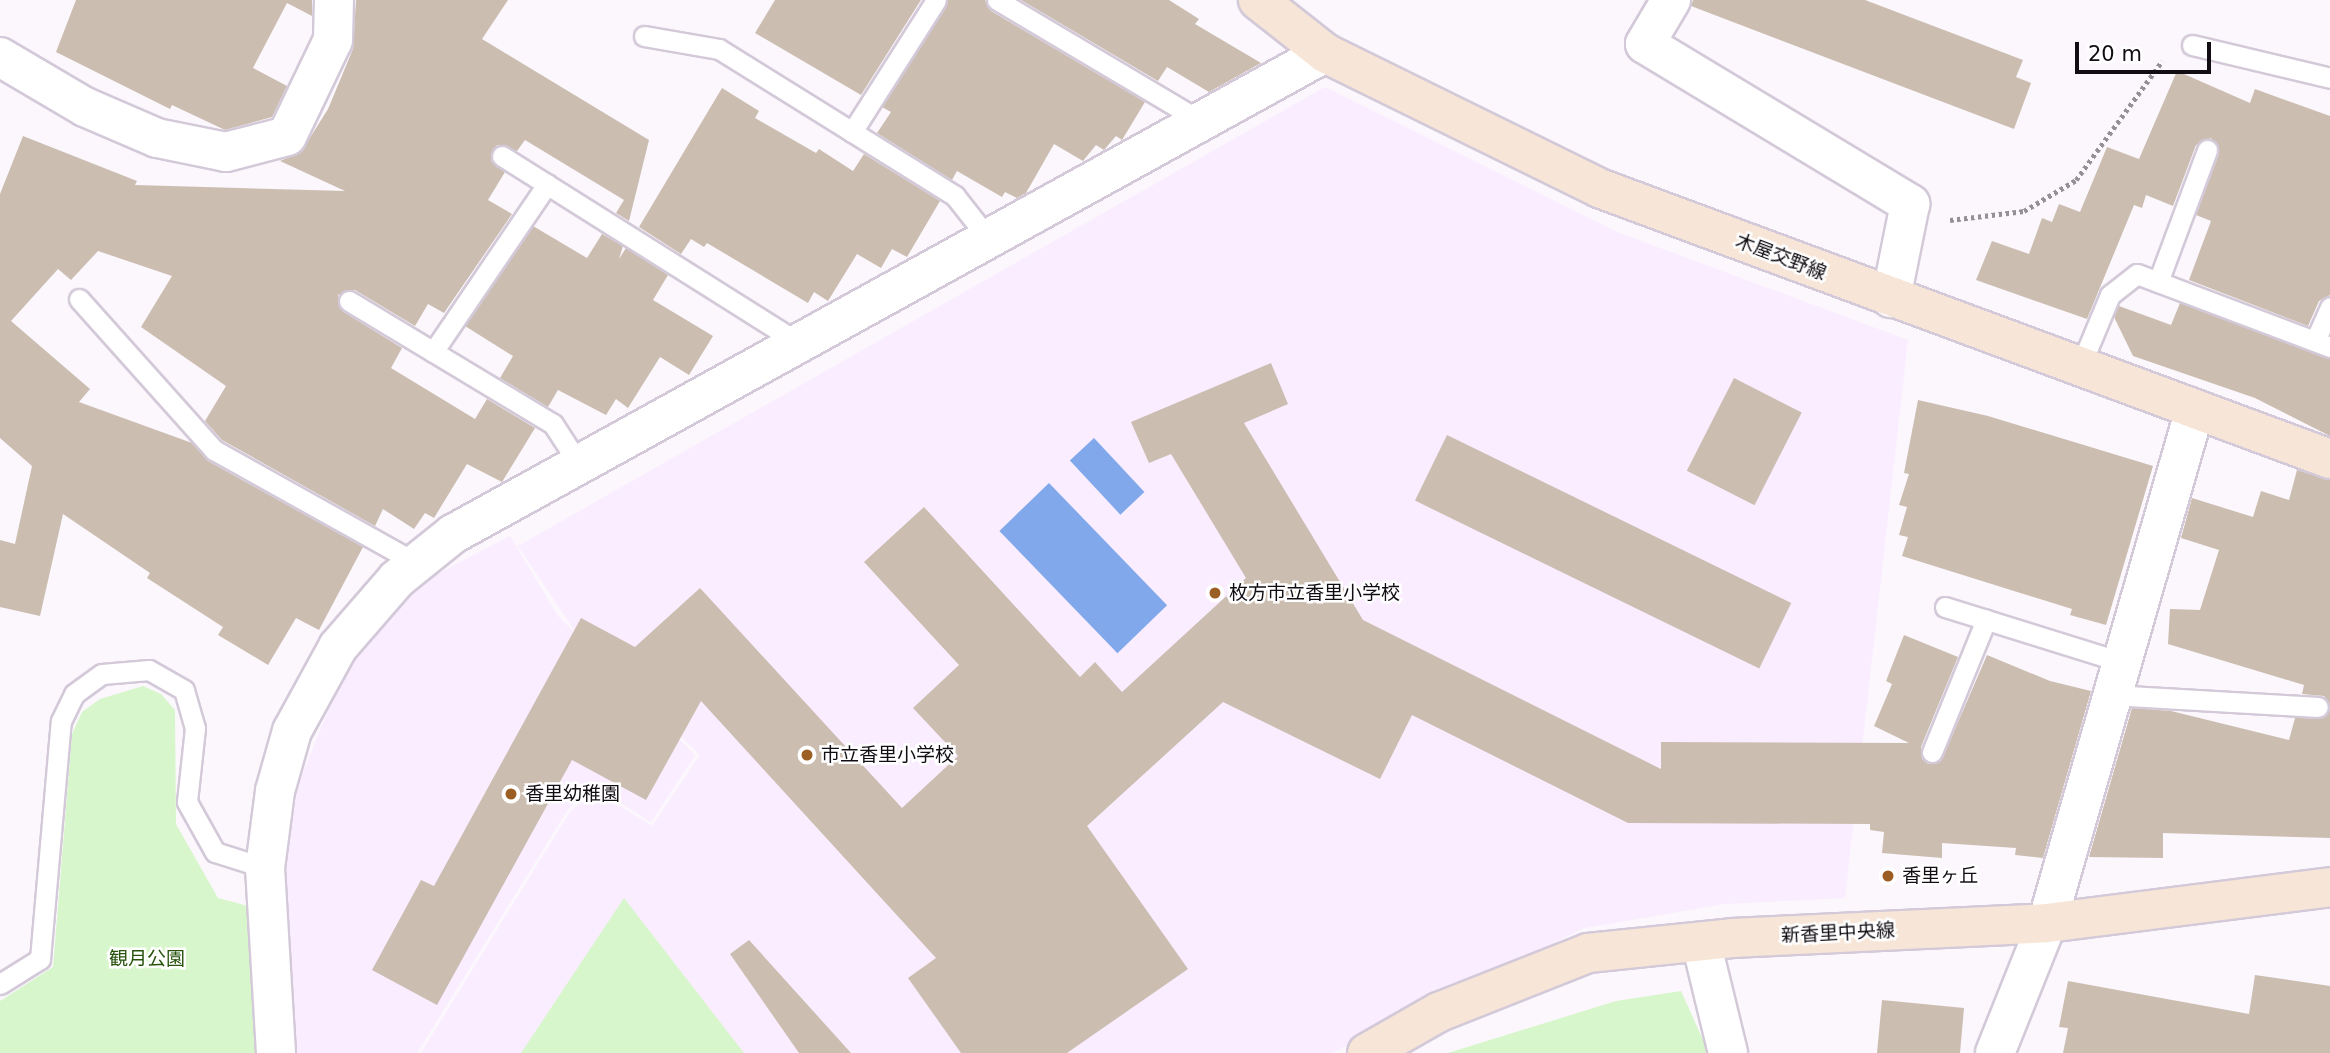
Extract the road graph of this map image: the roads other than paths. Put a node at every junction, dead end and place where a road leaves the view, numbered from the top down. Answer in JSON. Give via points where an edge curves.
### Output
{"nodes":[{"id":1,"x":334,"y":0,"type":"edge"},
{"id":2,"x":936,"y":0,"type":"edge"},
{"id":3,"x":997,"y":0,"type":"edge"},
{"id":4,"x":1258,"y":0,"type":"edge"},
{"id":5,"x":1671,"y":0,"type":"edge"},
{"id":6,"x":644,"y":36,"type":"dead end"},
{"id":7,"x":2192,"y":45,"type":"road end"},
{"id":8,"x":1325,"y":52,"type":"junction"},
{"id":9,"x":0,"y":57,"type":"edge"},
{"id":10,"x":2330,"y":78,"type":"edge"},
{"id":11,"x":1201,"y":121,"type":"junction"},
{"id":12,"x":852,"y":132,"type":"junction"},
{"id":13,"x":2207,"y":150,"type":"dead end"},
{"id":14,"x":502,"y":156,"type":"dead end"},
{"id":15,"x":547,"y":184,"type":"junction"},
{"id":16,"x":988,"y":238,"type":"junction"},
{"id":17,"x":2158,"y":282,"type":"junction"},
{"id":18,"x":1891,"y":298,"type":"junction"},
{"id":19,"x":79,"y":299,"type":"dead end"},
{"id":20,"x":349,"y":301,"type":"dead end"},
{"id":21,"x":2330,"y":307,"type":"edge"},
{"id":22,"x":799,"y":342,"type":"junction"},
{"id":23,"x":2323,"y":344,"type":"edge"},
{"id":24,"x":433,"y":352,"type":"junction"},
{"id":25,"x":2080,"y":367,"type":"junction"},
{"id":26,"x":2195,"y":409,"type":"junction"},
{"id":27,"x":2330,"y":459,"type":"edge"},
{"id":28,"x":579,"y":464,"type":"junction"},
{"id":29,"x":416,"y":563,"type":"junction"},
{"id":30,"x":1945,"y":607,"type":"dead end"},
{"id":31,"x":1986,"y":620,"type":"junction"},
{"id":32,"x":2117,"y":678,"type":"junction"},
{"id":33,"x":2318,"y":707,"type":"dead end"},
{"id":34,"x":1932,"y":752,"type":"dead end"},
{"id":35,"x":265,"y":868,"type":"junction"},
{"id":36,"x":2330,"y":887,"type":"edge"},
{"id":37,"x":2047,"y":923,"type":"junction"},
{"id":38,"x":1701,"y":942,"type":"junction"},
{"id":39,"x":0,"y":984,"type":"edge"},
{"id":40,"x":276,"y":1053,"type":"edge"},
{"id":41,"x":1367,"y":1053,"type":"edge"},
{"id":42,"x":1728,"y":1053,"type":"edge"},
{"id":43,"x":1995,"y":1053,"type":"edge"}],
"edges":[{"from":1,"to":9,"type":"street","via":[[334,40],[288,136],[226,152],[157,138],[85,107]]},
{"from":2,"to":12,"type":"lane"},
{"from":3,"to":11,"type":"lane"},
{"from":4,"to":8,"type":"main road","name":"木屋交野線"},
{"from":5,"to":18,"type":"street","via":[[1645,44],[1910,204]]},
{"from":6,"to":12,"type":"lane","via":[[719,49]]},
{"from":7,"to":10,"type":"lane"},
{"from":8,"to":11,"type":"street"},
{"from":8,"to":18,"type":"main road","name":"木屋交野線","via":[[1599,188]]},
{"from":11,"to":16,"type":"street"},
{"from":12,"to":16,"type":"lane","via":[[955,196]]},
{"from":13,"to":17,"type":"lane"},
{"from":14,"to":15,"type":"lane"},
{"from":15,"to":22,"type":"lane"},
{"from":15,"to":24,"type":"lane"},
{"from":16,"to":22,"type":"street"},
{"from":17,"to":23,"type":"lane"},
{"from":17,"to":25,"type":"lane","via":[[2137,274],[2110,295]]},
{"from":18,"to":25,"type":"main road","name":"木屋交野線"},
{"from":19,"to":29,"type":"lane","via":[[214,450]]},
{"from":20,"to":24,"type":"lane"},
{"from":21,"to":23,"type":"lane"},
{"from":22,"to":28,"type":"street"},
{"from":24,"to":28,"type":"lane","via":[[553,424]]},
{"from":25,"to":26,"type":"main road","name":"木屋交野線"},
{"from":26,"to":27,"type":"main road","name":"木屋交野線"},
{"from":26,"to":32,"type":"street"},
{"from":28,"to":29,"type":"street","via":[[453,534]]},
{"from":29,"to":35,"type":"street","via":[[338,647],[292,732],[275,791]]},
{"from":30,"to":31,"type":"lane"},
{"from":31,"to":32,"type":"lane"},
{"from":31,"to":34,"type":"lane"},
{"from":32,"to":33,"type":"lane"},
{"from":32,"to":37,"type":"street"},
{"from":35,"to":39,"type":"lane","via":[[215,852],[187,802],[195,728],[184,690],[149,670],[102,674],[74,694],[61,721],[40,959]]},
{"from":35,"to":40,"type":"street"},
{"from":36,"to":37,"type":"main road","name":"新香里中央線"},
{"from":37,"to":38,"type":"main road","name":"新香里中央線"},
{"from":37,"to":43,"type":"street"},
{"from":38,"to":41,"type":"main road","name":"新香里中央線","via":[[1588,953],[1440,1012]]},
{"from":38,"to":42,"type":"street"}]}
